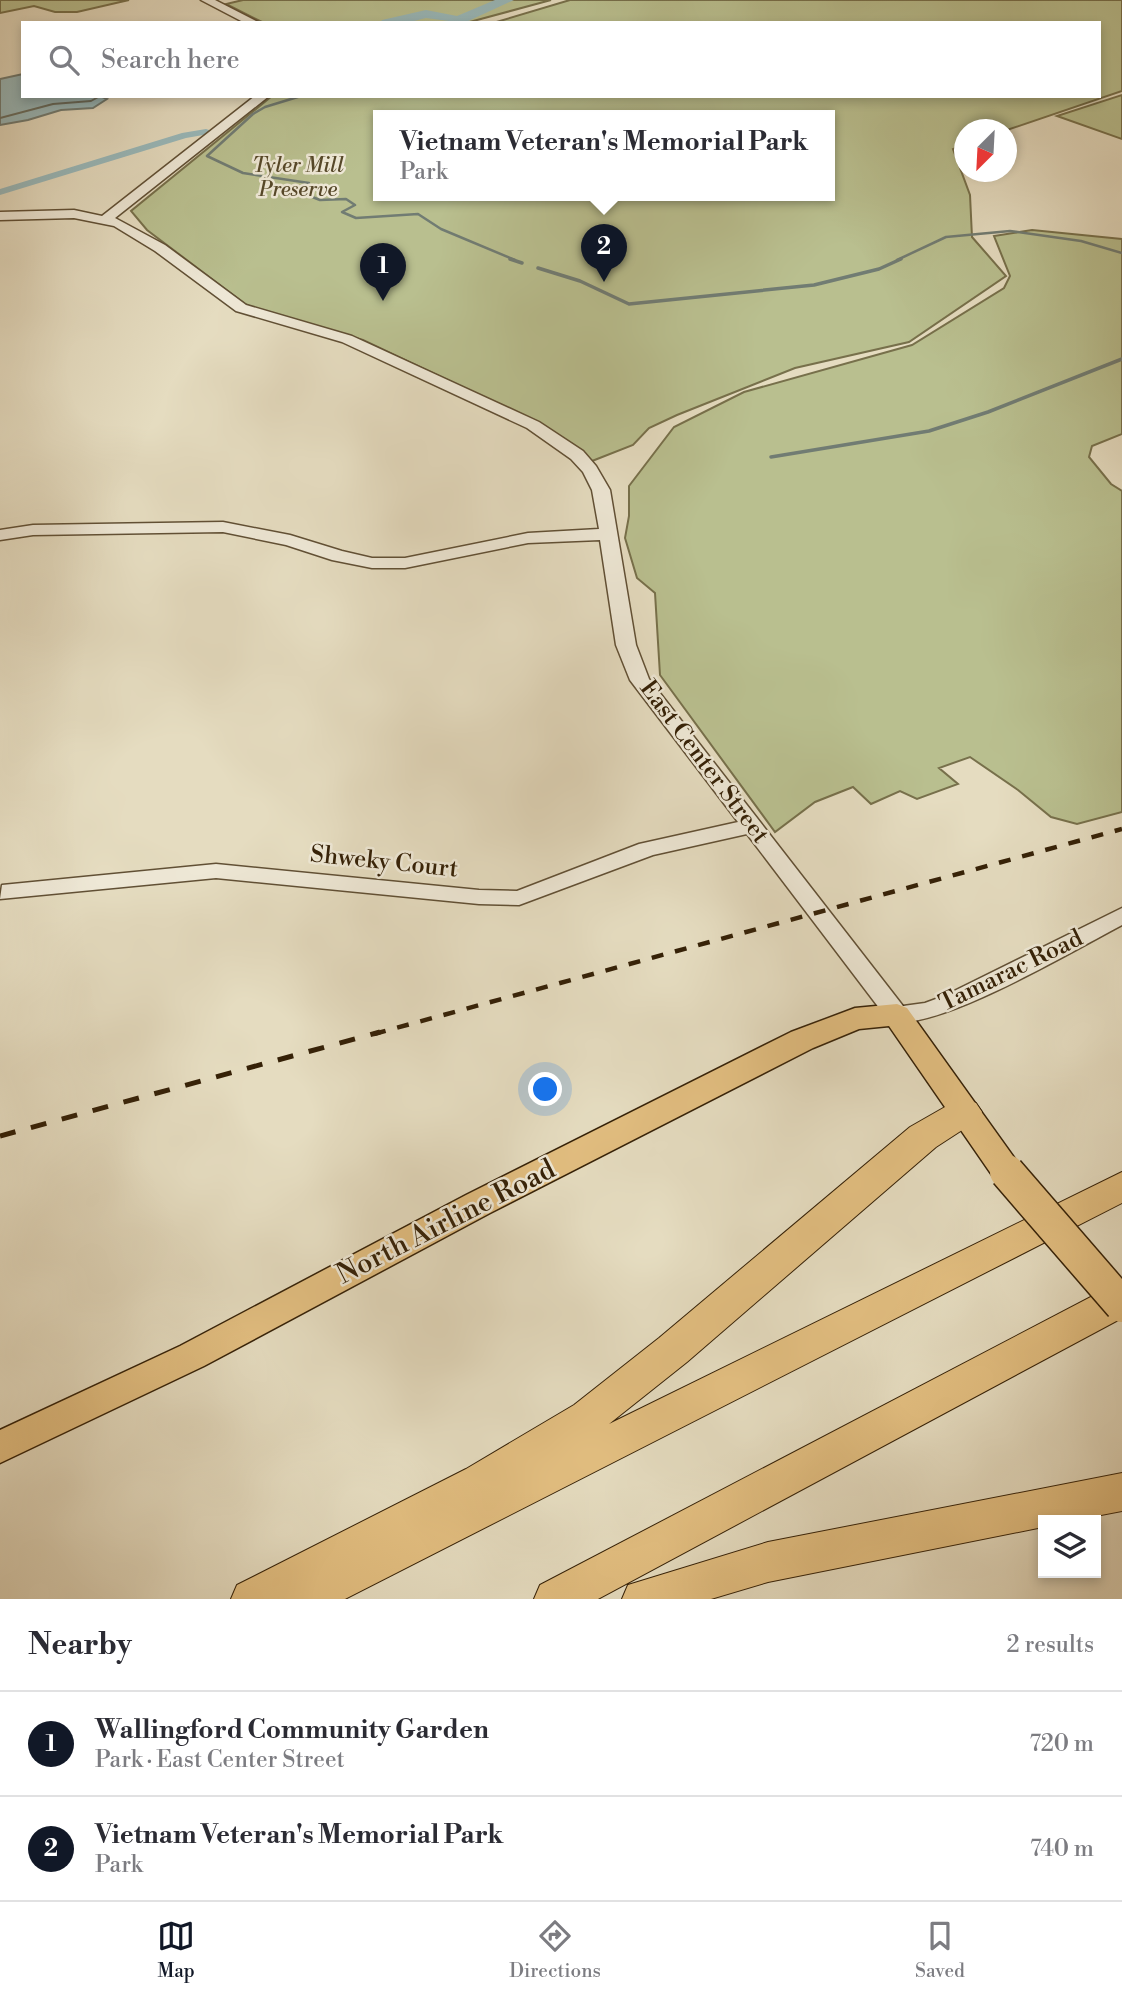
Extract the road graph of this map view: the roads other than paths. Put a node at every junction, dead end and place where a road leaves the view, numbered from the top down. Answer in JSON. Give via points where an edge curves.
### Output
{"nodes":[{"id":1,"x":206,"y":0,"type":"edge"},
{"id":2,"x":252,"y":21,"type":"edge"},
{"id":3,"x":260,"y":98,"type":"edge"},
{"id":4,"x":0,"y":216,"type":"edge"},
{"id":5,"x":106,"y":219,"type":"junction"},
{"id":6,"x":608,"y":534,"type":"junction"},
{"id":7,"x":0,"y":535,"type":"edge"},
{"id":8,"x":751,"y":826,"type":"junction"},
{"id":9,"x":2,"y":892,"type":"dead end"},
{"id":10,"x":1122,"y":916,"type":"edge"},
{"id":11,"x":897,"y":1015,"type":"junction"},
{"id":12,"x":964,"y":1112,"type":"junction"},
{"id":13,"x":1007,"y":1172,"type":"joint"},
{"id":14,"x":1122,"y":1186,"type":"edge"},
{"id":15,"x":1122,"y":1299,"type":"edge"},
{"id":16,"x":1122,"y":1305,"type":"edge"},
{"id":17,"x":0,"y":1447,"type":"edge"},
{"id":18,"x":1122,"y":1492,"type":"edge"},
{"id":19,"x":253,"y":1599,"type":"edge"},
{"id":20,"x":301,"y":1599,"type":"edge"},
{"id":21,"x":556,"y":1599,"type":"edge"},
{"id":22,"x":644,"y":1599,"type":"edge"}],
"edges":[{"from":1,"to":2,"type":"street"},
{"from":3,"to":5,"type":"street"},
{"from":4,"to":5,"type":"street","name":"East Center Street","via":[[61,213]]},
{"from":5,"to":6,"type":"street","name":"East Center Street","via":[[143,237],[242,308],[358,343],[551,436],[577,455],[597,480]]},
{"from":6,"to":7,"type":"street","via":[[527,538],[405,563],[338,556],[290,540],[223,527],[33,530]]},
{"from":6,"to":8,"type":"street","name":"East Center Street","via":[[632,663],[654,701]]},
{"from":8,"to":9,"type":"street","name":"Shweky Court","via":[[647,849],[519,898],[216,871]]},
{"from":8,"to":11,"type":"street","name":"East Center Street"},
{"from":10,"to":11,"type":"street","name":"Tamarac Road","via":[[940,1007]]},
{"from":11,"to":12,"type":"main road","name":"East Center Street"},
{"from":11,"to":17,"type":"main road","name":"North Airline Road","via":[[846,1021],[774,1053],[192,1356]]},
{"from":12,"to":13,"type":"main road","name":"East Center Street"},
{"from":12,"to":19,"type":"highway","via":[[923,1137],[580,1423],[481,1482]]},
{"from":13,"to":16,"type":"main road","name":"East Center Street","bridge":true},
{"from":14,"to":20,"type":"highway"},
{"from":15,"to":21,"type":"highway"},
{"from":18,"to":22,"type":"highway","via":[[768,1562]]}]}
